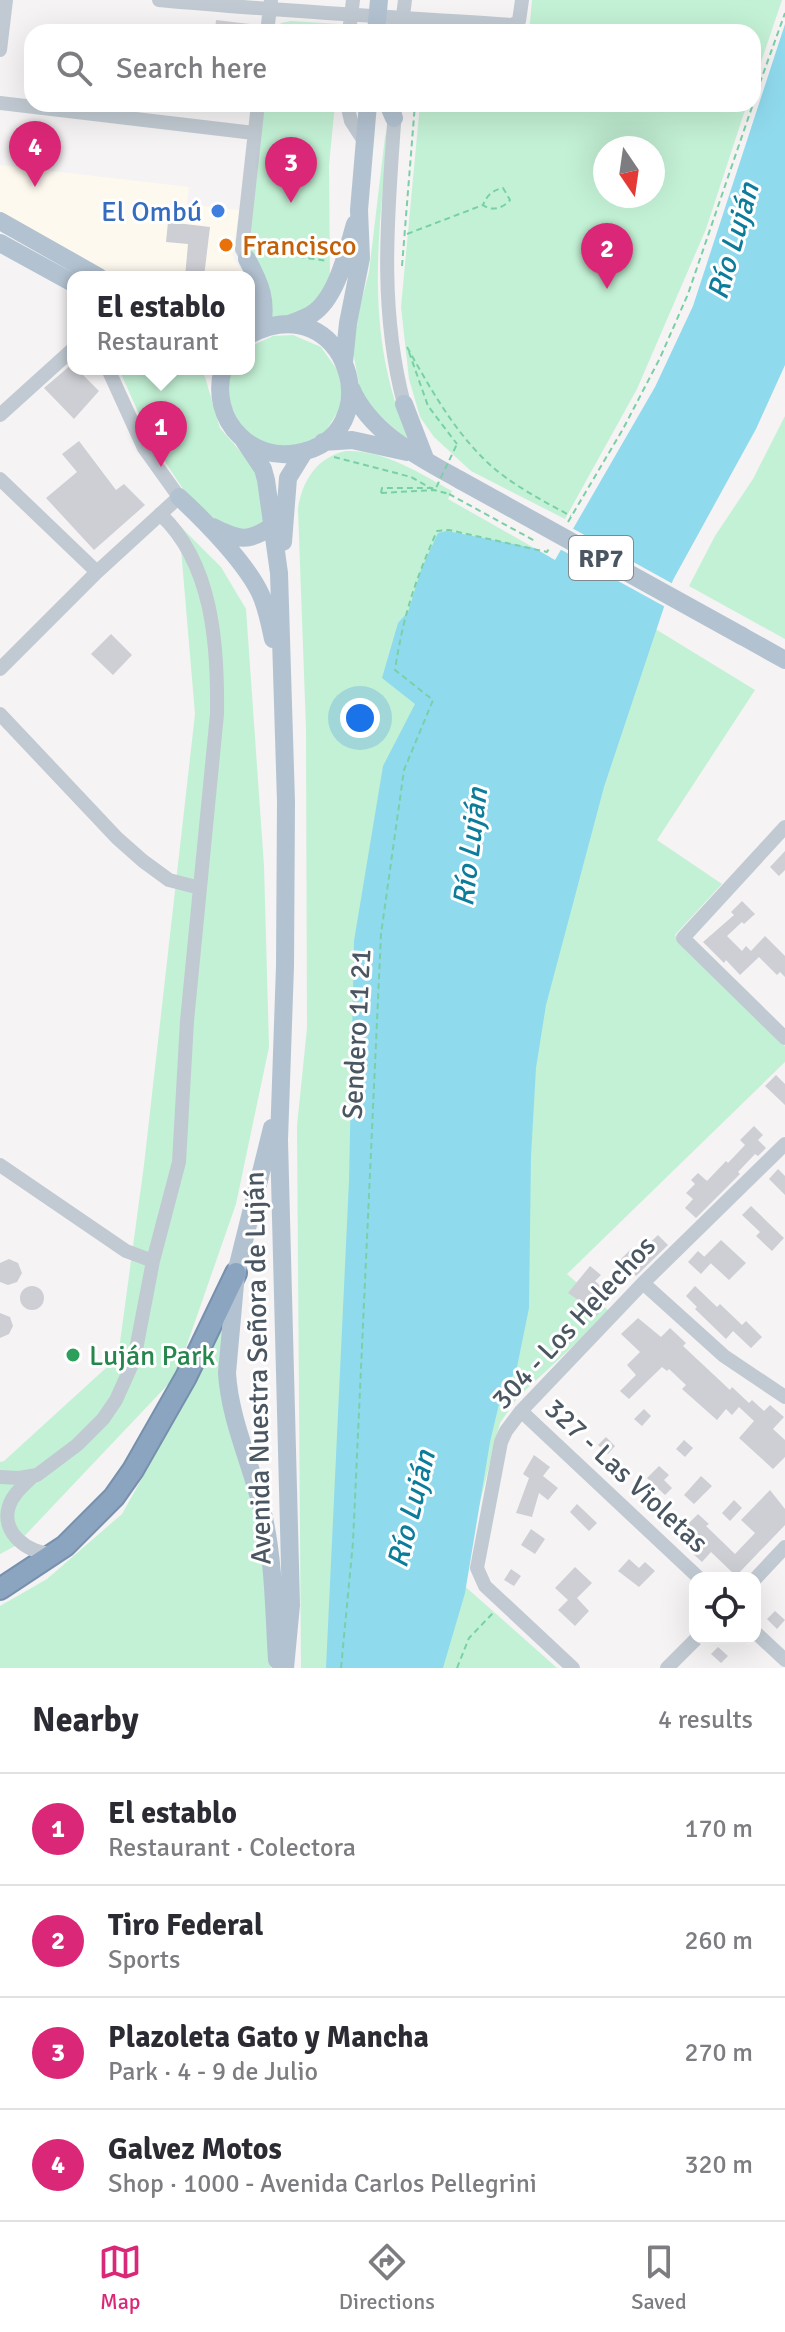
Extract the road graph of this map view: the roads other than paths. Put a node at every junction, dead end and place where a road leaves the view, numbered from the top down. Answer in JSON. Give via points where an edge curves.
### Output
{"nodes":[{"id":1,"x":6,"y":0,"type":"edge"},
{"id":2,"x":159,"y":0,"type":"edge"},
{"id":3,"x":405,"y":0,"type":"edge"},
{"id":4,"x":522,"y":0,"type":"edge"},
{"id":5,"x":270,"y":5,"type":"edge"},
{"id":6,"x":352,"y":6,"type":"edge"},
{"id":7,"x":377,"y":16,"type":"edge"},
{"id":8,"x":402,"y":24,"type":"edge"},
{"id":9,"x":512,"y":24,"type":"edge"},
{"id":10,"x":0,"y":50,"type":"edge"},
{"id":11,"x":0,"y":103,"type":"edge"},
{"id":12,"x":24,"y":106,"type":"edge"},
{"id":13,"x":76,"y":112,"type":"edge"},
{"id":14,"x":257,"y":112,"type":"edge"},
{"id":15,"x":349,"y":112,"type":"edge"},
{"id":16,"x":367,"y":112,"type":"edge"},
{"id":17,"x":374,"y":112,"type":"edge"},
{"id":18,"x":393,"y":112,"type":"edge"},
{"id":19,"x":254,"y":133,"type":"junction"},
{"id":20,"x":364,"y":141,"type":"junction"},
{"id":21,"x":359,"y":210,"type":"junction"},
{"id":22,"x":0,"y":221,"type":"edge"},
{"id":23,"x":0,"y":243,"type":"edge"},
{"id":24,"x":244,"y":254,"type":"joint"},
{"id":25,"x":88,"y":271,"type":"edge"},
{"id":26,"x":253,"y":271,"type":"edge"},
{"id":27,"x":255,"y":275,"type":"edge"},
{"id":28,"x":67,"y":280,"type":"edge"},
{"id":29,"x":289,"y":324,"type":"junction"},
{"id":30,"x":255,"y":332,"type":"edge"},
{"id":31,"x":67,"y":354,"type":"edge"},
{"id":32,"x":344,"y":362,"type":"junction"},
{"id":33,"x":111,"y":375,"type":"edge"},
{"id":34,"x":212,"y":375,"type":"edge"},
{"id":35,"x":222,"y":375,"type":"edge"},
{"id":36,"x":351,"y":388,"type":"junction"},
{"id":37,"x":220,"y":397,"type":"junction"},
{"id":38,"x":404,"y":404,"type":"joint"},
{"id":39,"x":0,"y":415,"type":"edge"},
{"id":40,"x":243,"y":439,"type":"junction"},
{"id":41,"x":314,"y":447,"type":"junction"},
{"id":42,"x":420,"y":457,"type":"junction"},
{"id":43,"x":0,"y":479,"type":"edge"},
{"id":44,"x":179,"y":497,"type":"junction"},
{"id":45,"x":160,"y":514,"type":"junction"},
{"id":46,"x":210,"y":526,"type":"junction"},
{"id":47,"x":272,"y":526,"type":"junction"},
{"id":48,"x":97,"y":572,"type":"junction"},
{"id":49,"x":279,"y":573,"type":"junction"},
{"id":50,"x":785,"y":660,"type":"edge"},
{"id":51,"x":0,"y":669,"type":"edge"},
{"id":52,"x":282,"y":697,"type":"junction"},
{"id":53,"x":0,"y":714,"type":"edge"},
{"id":54,"x":785,"y":827,"type":"edge"},
{"id":55,"x":200,"y":888,"type":"junction"},
{"id":56,"x":785,"y":1038,"type":"edge"},
{"id":57,"x":281,"y":1066,"type":"junction"},
{"id":58,"x":785,"y":1144,"type":"edge"},
{"id":59,"x":0,"y":1165,"type":"edge"},
{"id":60,"x":153,"y":1261,"type":"junction"},
{"id":61,"x":236,"y":1273,"type":"junction"},
{"id":62,"x":643,"y":1283,"type":"junction"},
{"id":63,"x":785,"y":1397,"type":"edge"},
{"id":64,"x":521,"y":1411,"type":"junction"},
{"id":65,"x":33,"y":1476,"type":"junction"},
{"id":66,"x":0,"y":1477,"type":"edge"},
{"id":67,"x":785,"y":1547,"type":"edge"},
{"id":68,"x":53,"y":1554,"type":"junction"},
{"id":69,"x":693,"y":1572,"type":"edge"},
{"id":70,"x":761,"y":1573,"type":"edge"},
{"id":71,"x":0,"y":1589,"type":"edge"},
{"id":72,"x":761,"y":1638,"type":"edge"},
{"id":73,"x":691,"y":1644,"type":"edge"},
{"id":74,"x":785,"y":1660,"type":"edge"},
{"id":75,"x":278,"y":1668,"type":"edge"},
{"id":76,"x":285,"y":1668,"type":"edge"},
{"id":77,"x":573,"y":1668,"type":"edge"},
{"id":78,"x":667,"y":1668,"type":"edge"}],
"edges":[{"from":1,"to":10,"type":"street"},
{"from":2,"to":5,"type":"street"},
{"from":3,"to":8,"type":"street"},
{"from":4,"to":9,"type":"street","via":[[519,21]]},
{"from":5,"to":6,"type":"street"},
{"from":6,"to":7,"type":"street"},
{"from":7,"to":8,"type":"street"},
{"from":11,"to":12,"type":"street"},
{"from":13,"to":19,"type":"street"},
{"from":14,"to":19,"type":"street"},
{"from":15,"to":20,"type":"street"},
{"from":16,"to":20,"type":"main road"},
{"from":17,"to":20,"type":"main road"},
{"from":18,"to":38,"type":"street","via":[[385,268],[394,365]]},
{"from":19,"to":24,"type":"street"},
{"from":20,"to":21,"type":"main road"},
{"from":21,"to":29,"type":"main road","via":[[343,263],[322,305]]},
{"from":21,"to":32,"type":"main road","via":[[361,258]]},
{"from":22,"to":25,"type":"main road"},
{"from":23,"to":28,"type":"main road"},
{"from":24,"to":26,"type":"main road"},
{"from":27,"to":30,"type":"main road","via":[[265,301]]},
{"from":29,"to":30,"type":"main road"},
{"from":29,"to":32,"type":"main road","number":"RP7","via":[[320,334]]},
{"from":31,"to":39,"type":"street"},
{"from":32,"to":36,"type":"main road","number":"RP7"},
{"from":33,"to":44,"type":"street","via":[[144,448]]},
{"from":34,"to":37,"type":"main road","name":"Avenida Nuestra Señora de Luján"},
{"from":35,"to":37,"type":"main road"},
{"from":36,"to":41,"type":"main road","name":"Avenida Nuestra Señora de Luján","via":[[341,424]]},
{"from":36,"to":42,"type":"main road","number":"RP7","via":[[371,423]]},
{"from":37,"to":40,"type":"main road","name":"Avenida Nuestra Señora de Luján","via":[[228,420]]},
{"from":38,"to":42,"type":"main road"},
{"from":40,"to":41,"type":"main road","number":"RP7","via":[[272,453]]},
{"from":40,"to":47,"type":"main road","name":"Avenida Nuestra Señora de Luján","via":[[263,469]]},
{"from":41,"to":42,"type":"main road","number":"RP7","via":[[352,440]]},
{"from":41,"to":49,"type":"main road","name":"Avenida Nuestra Señora de Luján","via":[[288,478]]},
{"from":42,"to":50,"type":"main road","number":"RP7","bridge":true,"via":[[454,487]]},
{"from":43,"to":48,"type":"street"},
{"from":44,"to":45,"type":"street"},
{"from":44,"to":46,"type":"main road"},
{"from":45,"to":48,"type":"street"},
{"from":45,"to":55,"type":"street","via":[[192,555],[205,594],[216,662],[217,714]]},
{"from":46,"to":47,"type":"main road","via":[[245,539]]},
{"from":46,"to":52,"type":"main road","via":[[260,593]]},
{"from":47,"to":49,"type":"main road","name":"Avenida Nuestra Señora de Luján"},
{"from":48,"to":51,"type":"street"},
{"from":49,"to":52,"type":"main road","name":"Avenida Nuestra Señora de Luján"},
{"from":52,"to":57,"type":"main road","name":"Avenida Nuestra Señora de Luján","via":[[286,802]]},
{"from":53,"to":55,"type":"street","via":[[143,861],[169,880]]},
{"from":54,"to":56,"type":"street","via":[[683,938]]},
{"from":55,"to":60,"type":"street","via":[[179,1162]]},
{"from":57,"to":61,"type":"main road","name":"Avenida Nuestra Señora de Luján","via":[[264,1165]]},
{"from":57,"to":76,"type":"main road","name":"Avenida Nuestra Señora de Luján","via":[[291,1605]]},
{"from":58,"to":62,"type":"street","name":"304 - Los Helechos"},
{"from":59,"to":60,"type":"street","via":[[126,1251]]},
{"from":60,"to":65,"type":"street","via":[[134,1360],[116,1400],[103,1419]]},
{"from":61,"to":68,"type":"highway","via":[[133,1470],[92,1521]]},
{"from":61,"to":75,"type":"main road","name":"Avenida Nuestra Señora de Luján","via":[[228,1389],[265,1519]]},
{"from":62,"to":63,"type":"street","via":[[724,1356]]},
{"from":62,"to":64,"type":"street","name":"304 - Los Helechos"},
{"from":64,"to":69,"type":"street","name":"327 - Las Violetas"},
{"from":64,"to":77,"type":"street","name":"304 - Los Helechos","via":[[501,1442],[477,1568],[485,1586]]},
{"from":65,"to":66,"type":"street"},
{"from":65,"to":68,"type":"street","via":[[9,1506],[10,1524],[22,1545]]},
{"from":67,"to":70,"type":"street"},
{"from":68,"to":71,"type":"highway"},
{"from":72,"to":74,"type":"street"},
{"from":73,"to":78,"type":"street"}]}
